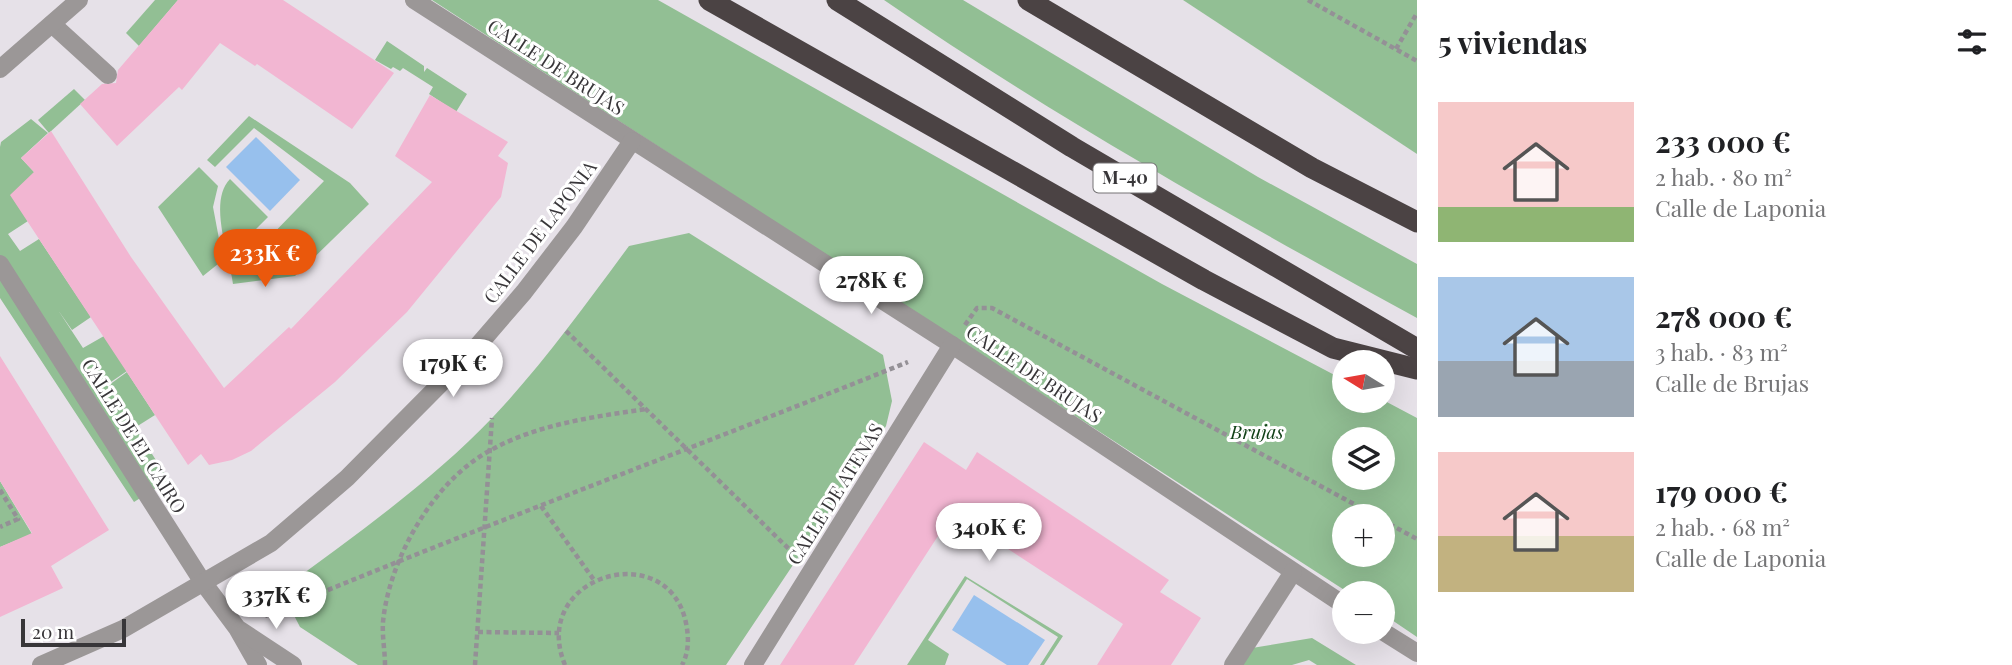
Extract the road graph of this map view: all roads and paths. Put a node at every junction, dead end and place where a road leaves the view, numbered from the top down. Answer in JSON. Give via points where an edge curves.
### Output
{"nodes":[{"id":1,"x":79,"y":0,"type":"edge"},
{"id":2,"x":414,"y":0,"type":"edge"},
{"id":3,"x":709,"y":0,"type":"edge"},
{"id":4,"x":837,"y":0,"type":"edge"},
{"id":5,"x":1028,"y":0,"type":"edge"},
{"id":6,"x":1050,"y":0,"type":"edge"},
{"id":7,"x":1308,"y":0,"type":"edge"},
{"id":8,"x":1417,"y":13,"type":"edge"},
{"id":9,"x":52,"y":24,"type":"junction"},
{"id":10,"x":1396,"y":49,"type":"junction"},
{"id":11,"x":1125,"y":58,"type":"junction"},
{"id":12,"x":1417,"y":61,"type":"edge"},
{"id":13,"x":0,"y":69,"type":"edge"},
{"id":14,"x":108,"y":75,"type":"dead end"},
{"id":15,"x":632,"y":141,"type":"junction"},
{"id":16,"x":1417,"y":222,"type":"edge"},
{"id":17,"x":0,"y":264,"type":"edge"},
{"id":18,"x":566,"y":331,"type":"dead end"},
{"id":19,"x":952,"y":345,"type":"junction"},
{"id":20,"x":1417,"y":349,"type":"edge"},
{"id":21,"x":1417,"y":369,"type":"edge"},
{"id":22,"x":646,"y":409,"type":"junction"},
{"id":23,"x":492,"y":418,"type":"dead end"},
{"id":24,"x":490,"y":450,"type":"junction"},
{"id":25,"x":688,"y":451,"type":"junction"},
{"id":26,"x":0,"y":490,"type":"edge"},
{"id":27,"x":1354,"y":504,"type":"edge"},
{"id":28,"x":541,"y":506,"type":"junction"},
{"id":29,"x":0,"y":527,"type":"edge"},
{"id":30,"x":485,"y":527,"type":"junction"},
{"id":31,"x":1395,"y":527,"type":"edge"},
{"id":32,"x":1417,"y":539,"type":"edge"},
{"id":33,"x":399,"y":560,"type":"junction"},
{"id":34,"x":811,"y":571,"type":"junction"},
{"id":35,"x":1293,"y":572,"type":"junction"},
{"id":36,"x":594,"y":580,"type":"junction"},
{"id":37,"x":202,"y":581,"type":"junction"},
{"id":38,"x":1332,"y":598,"type":"edge"},
{"id":39,"x":237,"y":628,"type":"junction"},
{"id":40,"x":478,"y":632,"type":"junction"},
{"id":41,"x":559,"y":633,"type":"junction"},
{"id":42,"x":1395,"y":639,"type":"edge"},
{"id":43,"x":1417,"y":653,"type":"edge"},
{"id":44,"x":41,"y":665,"type":"edge"},
{"id":45,"x":258,"y":665,"type":"edge"},
{"id":46,"x":293,"y":665,"type":"edge"},
{"id":47,"x":386,"y":665,"type":"edge"},
{"id":48,"x":475,"y":665,"type":"edge"},
{"id":49,"x":565,"y":665,"type":"edge"},
{"id":50,"x":682,"y":665,"type":"edge"},
{"id":51,"x":753,"y":665,"type":"edge"},
{"id":52,"x":1233,"y":665,"type":"edge"}],
"edges":[{"from":1,"to":9,"type":"street"},
{"from":2,"to":15,"type":"street","name":"CALLE DE BRUJAS"},
{"from":3,"to":21,"type":"highway","via":[[1333,348]]},
{"from":4,"to":20,"type":"highway","number":"M-40","via":[[1072,147]]},
{"from":5,"to":11,"type":"highway"},
{"from":6,"to":11,"type":"highway"},
{"from":7,"to":10,"type":"path"},
{"from":8,"to":10,"type":"path"},
{"from":9,"to":13,"type":"street"},
{"from":9,"to":14,"type":"street"},
{"from":10,"to":12,"type":"path"},
{"from":11,"to":16,"type":"highway","via":[[1312,168]]},
{"from":15,"to":19,"type":"street","name":"CALLE DE BRUJAS"},
{"from":15,"to":37,"type":"street","name":"CALLE DE LAPONIA","via":[[524,292],[417,409],[347,478],[271,543]]},
{"from":17,"to":37,"type":"street","name":"CALLE DE EL CAIRO"},
{"from":18,"to":22,"type":"path"},
{"from":19,"to":25,"type":"path"},
{"from":19,"to":27,"type":"path","via":[[977,308],[992,308]]},
{"from":19,"to":34,"type":"street","name":"CALLE DE ATENAS"},
{"from":19,"to":35,"type":"street","name":"CALLE DE BRUJAS"},
{"from":22,"to":24,"type":"path","via":[[542,429]]},
{"from":22,"to":25,"type":"path"},
{"from":23,"to":24,"type":"path"},
{"from":24,"to":30,"type":"path"},
{"from":24,"to":33,"type":"path","via":[[454,478],[422,516]]},
{"from":25,"to":28,"type":"path"},
{"from":25,"to":34,"type":"path"},
{"from":26,"to":29,"type":"path","via":[[18,519]]},
{"from":28,"to":30,"type":"path"},
{"from":28,"to":36,"type":"path"},
{"from":30,"to":33,"type":"path"},
{"from":30,"to":40,"type":"path"},
{"from":31,"to":32,"type":"path"},
{"from":33,"to":39,"type":"path"},
{"from":33,"to":47,"type":"path","via":[[383,621]]},
{"from":34,"to":51,"type":"street","name":"CALLE DE ATENAS"},
{"from":35,"to":38,"type":"street","name":"CALLE DE BRUJAS"},
{"from":35,"to":52,"type":"street"},
{"from":36,"to":41,"type":"path","via":[[576,593],[564,611]]},
{"from":36,"to":50,"type":"path","via":[[614,573],[636,574],[673,595],[689,635]]},
{"from":37,"to":39,"type":"street","name":"CALLE DE EL CAIRO"},
{"from":37,"to":44,"type":"street","name":"CALLE DE LAPONIA","via":[[123,629]]},
{"from":39,"to":45,"type":"street","name":"CALLE DE EL CAIRO"},
{"from":39,"to":46,"type":"street","name":"CALLE DE EL CAIRO"},
{"from":40,"to":41,"type":"path"},
{"from":40,"to":48,"type":"path"},
{"from":41,"to":49,"type":"path"},
{"from":42,"to":43,"type":"street"}]}
